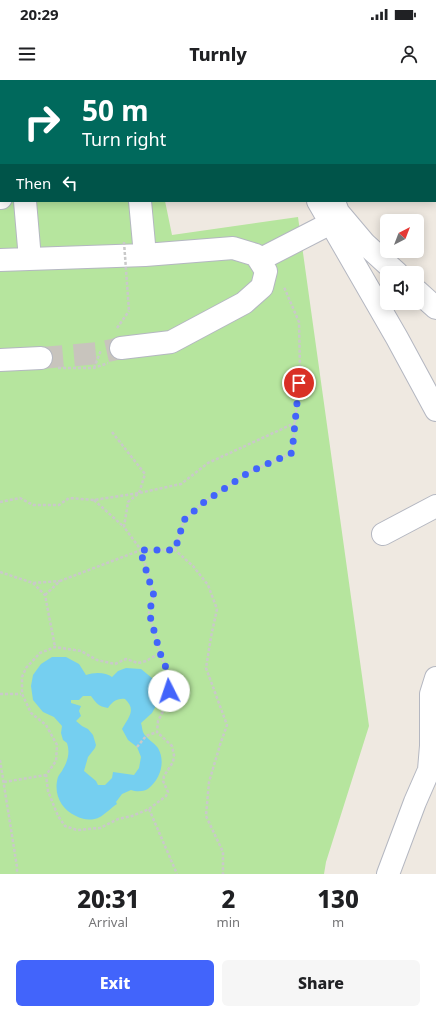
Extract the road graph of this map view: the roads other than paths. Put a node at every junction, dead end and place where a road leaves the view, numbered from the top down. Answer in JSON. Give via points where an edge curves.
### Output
{"nodes":[{"id":1,"x":25,"y":202,"type":"edge"},
{"id":2,"x":140,"y":202,"type":"edge"},
{"id":3,"x":319,"y":202,"type":"edge"},
{"id":4,"x":334,"y":202,"type":"edge"},
{"id":5,"x":331,"y":223,"type":"junction"},
{"id":6,"x":145,"y":255,"type":"junction"},
{"id":7,"x":30,"y":259,"type":"junction"},
{"id":8,"x":0,"y":260,"type":"edge"},
{"id":9,"x":259,"y":260,"type":"junction"},
{"id":10,"x":389,"y":266,"type":"edge"},
{"id":11,"x":424,"y":297,"type":"edge"},
{"id":12,"x":436,"y":308,"type":"edge"},
{"id":13,"x":121,"y":348,"type":"tunnel mouth"},
{"id":14,"x":41,"y":358,"type":"tunnel mouth"},
{"id":15,"x":0,"y":360,"type":"edge"},
{"id":16,"x":436,"y":410,"type":"edge"},
{"id":17,"x":436,"y":506,"type":"edge"},
{"id":18,"x":383,"y":534,"type":"dead end"},
{"id":19,"x":436,"y":678,"type":"edge"},
{"id":20,"x":388,"y":874,"type":"edge"}],
"edges":[{"from":1,"to":7,"type":"street"},
{"from":2,"to":6,"type":"street"},
{"from":3,"to":5,"type":"street"},
{"from":4,"to":10,"type":"street","via":[[338,212],[365,244]]},
{"from":5,"to":9,"type":"street"},
{"from":5,"to":16,"type":"street"},
{"from":6,"to":7,"type":"street"},
{"from":6,"to":9,"type":"street","via":[[233,248],[256,255]]},
{"from":7,"to":8,"type":"street"},
{"from":9,"to":13,"type":"street","via":[[266,271],[262,287],[244,303],[171,342]]},
{"from":11,"to":12,"type":"street"},
{"from":14,"to":15,"type":"street"},
{"from":17,"to":18,"type":"street"},
{"from":19,"to":20,"type":"street","via":[[431,694],[429,770]]}]}
